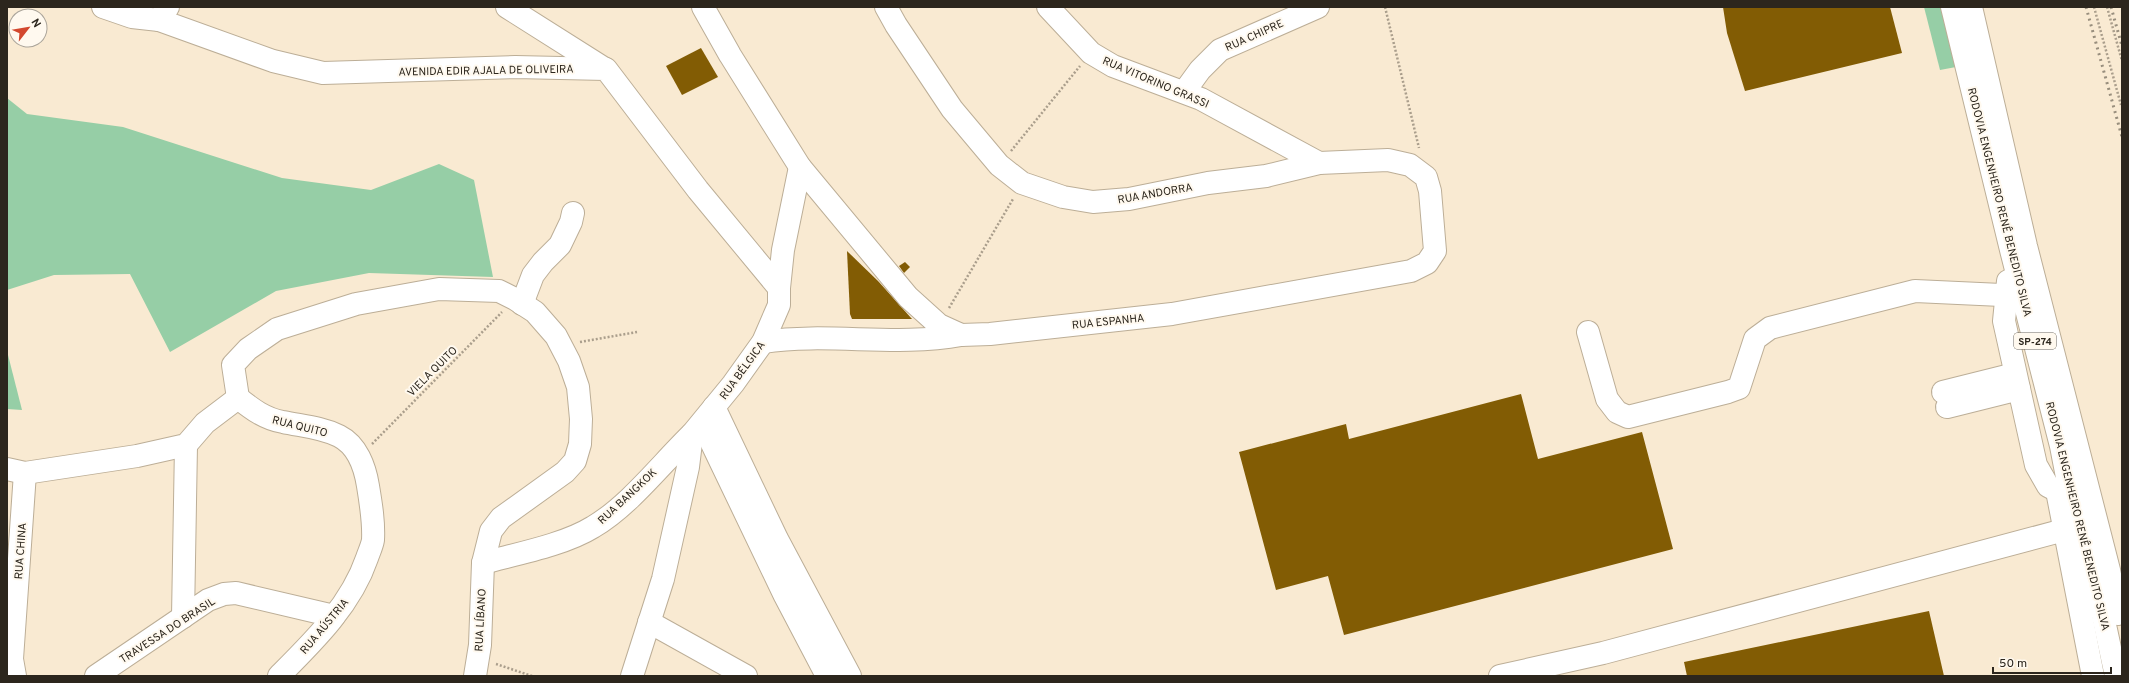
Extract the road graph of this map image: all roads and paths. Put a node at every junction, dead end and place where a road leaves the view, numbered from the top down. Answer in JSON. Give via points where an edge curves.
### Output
{"nodes":[{"id":1,"x":103,"y":7,"type":"edge"},
{"id":2,"x":507,"y":7,"type":"edge"},
{"id":3,"x":703,"y":7,"type":"edge"},
{"id":4,"x":886,"y":7,"type":"edge"},
{"id":5,"x":1048,"y":7,"type":"edge"},
{"id":6,"x":1318,"y":7,"type":"edge"},
{"id":7,"x":1385,"y":7,"type":"edge"},
{"id":8,"x":1952,"y":7,"type":"edge"},
{"id":9,"x":1970,"y":7,"type":"edge"},
{"id":10,"x":2094,"y":7,"type":"edge"},
{"id":11,"x":2107,"y":7,"type":"edge"},
{"id":12,"x":164,"y":14,"type":"edge"},
{"id":13,"x":1090,"y":53,"type":"junction"},
{"id":14,"x":2122,"y":61,"type":"edge"},
{"id":15,"x":606,"y":69,"type":"junction"},
{"id":16,"x":1184,"y":92,"type":"junction"},
{"id":17,"x":2121,"y":105,"type":"dead end"},
{"id":18,"x":1264,"y":135,"type":"junction"},
{"id":19,"x":1319,"y":163,"type":"junction"},
{"id":20,"x":1000,"y":165,"type":"junction"},
{"id":21,"x":800,"y":167,"type":"junction"},
{"id":22,"x":1266,"y":176,"type":"junction"},
{"id":23,"x":1426,"y":177,"type":"junction"},
{"id":24,"x":1022,"y":183,"type":"junction"},
{"id":25,"x":573,"y":214,"type":"dead end"},
{"id":26,"x":778,"y":288,"type":"junction"},
{"id":27,"x":2014,"y":295,"type":"junction"},
{"id":28,"x":519,"y":301,"type":"junction"},
{"id":29,"x":939,"y":325,"type":"junction"},
{"id":30,"x":637,"y":332,"type":"dead end"},
{"id":31,"x":1588,"y":332,"type":"dead end"},
{"id":32,"x":961,"y":335,"type":"junction"},
{"id":33,"x":763,"y":342,"type":"junction"},
{"id":34,"x":562,"y":348,"type":"junction"},
{"id":35,"x":2017,"y":381,"type":"junction"},
{"id":36,"x":238,"y":398,"type":"junction"},
{"id":37,"x":1945,"y":400,"type":"dead end"},
{"id":38,"x":703,"y":421,"type":"junction"},
{"id":39,"x":186,"y":445,"type":"junction"},
{"id":40,"x":360,"y":456,"type":"junction"},
{"id":41,"x":16,"y":471,"type":"edge"},
{"id":42,"x":2064,"y":495,"type":"junction"},
{"id":43,"x":2072,"y":528,"type":"junction"},
{"id":44,"x":483,"y":563,"type":"junction"},
{"id":45,"x":334,"y":616,"type":"junction"},
{"id":46,"x":183,"y":617,"type":"junction"},
{"id":47,"x":649,"y":622,"type":"junction"},
{"id":48,"x":2122,"y":635,"type":"edge"},
{"id":49,"x":11,"y":664,"type":"edge"},
{"id":50,"x":476,"y":667,"type":"edge"},
{"id":51,"x":96,"y":676,"type":"edge"},
{"id":52,"x":279,"y":676,"type":"edge"},
{"id":53,"x":532,"y":676,"type":"edge"},
{"id":54,"x":632,"y":676,"type":"edge"},
{"id":55,"x":746,"y":676,"type":"edge"},
{"id":56,"x":827,"y":676,"type":"edge"},
{"id":57,"x":850,"y":676,"type":"edge"},
{"id":58,"x":1500,"y":676,"type":"edge"},
{"id":59,"x":2093,"y":676,"type":"edge"},
{"id":60,"x":2116,"y":676,"type":"edge"}],
"edges":[{"from":1,"to":12,"type":"street","name":"AVENIDA EDIR AJALA DE OLIVEIRA","via":[[132,17]]},
{"from":2,"to":15,"type":"street"},
{"from":3,"to":21,"type":"street"},
{"from":4,"to":20,"type":"street","name":"RUA ANDORRA","via":[[952,109]]},
{"from":5,"to":13,"type":"street","name":"RUA VITORINO GRASSI"},
{"from":6,"to":16,"type":"street","name":"RUA CHIPRE","via":[[1220,50],[1200,70]]},
{"from":7,"to":23,"type":"path"},
{"from":8,"to":27,"type":"street","name":"RODOVIA ENGENHEIRO RENÊ BENEDITO SILVA","number":"SP-274","via":[[2012,254]]},
{"from":9,"to":48,"type":"street","name":"RODOVIA ENGENHEIRO RENÊ BENEDITO SILVA","number":"SP-274","via":[[2026,246],[2109,570]]},
{"from":10,"to":17,"type":"path"},
{"from":11,"to":14,"type":"path"},
{"from":12,"to":15,"type":"street","name":"AVENIDA EDIR AJALA DE OLIVEIRA","via":[[273,61],[323,73],[515,68]]},
{"from":13,"to":16,"type":"street","name":"RUA VITORINO GRASSI","via":[[1113,66]]},
{"from":13,"to":20,"type":"path"},
{"from":15,"to":26,"type":"street","via":[[698,190]]},
{"from":16,"to":18,"type":"street","name":"RUA VITORINO GRASSI","via":[[1231,114]]},
{"from":18,"to":19,"type":"street","name":"RUA VITORINO GRASSI"},
{"from":18,"to":22,"type":"street","via":[[1268,148]]},
{"from":19,"to":22,"type":"street","name":"RUA ANDORRA"},
{"from":19,"to":23,"type":"street","name":"RUA ANDORRA","via":[[1388,160],[1410,165]]},
{"from":20,"to":24,"type":"street","name":"RUA ANDORRA"},
{"from":21,"to":26,"type":"street","name":"RUA BÉLGICA","via":[[788,221]]},
{"from":21,"to":29,"type":"street","name":"RUA ESPANHA","via":[[908,297]]},
{"from":22,"to":24,"type":"street","name":"RUA ANDORRA","via":[[1208,183],[1129,199],[1093,202],[1063,197]]},
{"from":23,"to":32,"type":"street","name":"RUA ESPANHA","via":[[1432,209],[1435,251],[1427,263],[1412,271],[1172,314]]},
{"from":24,"to":29,"type":"path"},
{"from":25,"to":28,"type":"street","via":[[560,245],[533,275]]},
{"from":26,"to":33,"type":"street","name":"RUA BÉLGICA","via":[[779,305]]},
{"from":27,"to":31,"type":"street","via":[[1915,291],[1770,328],[1755,339],[1739,388],[1628,417],[1617,412],[1607,399]]},
{"from":27,"to":35,"type":"street","via":[[2004,321]]},
{"from":27,"to":42,"type":"street","name":"RODOVIA ENGENHEIRO RENÊ BENEDITO SILVA","number":"SP-274","via":[[2061,446]]},
{"from":28,"to":34,"type":"street","name":"RUA LÍBANO","via":[[535,312],[556,336]]},
{"from":28,"to":36,"type":"street","name":"RUA LÍBANO","via":[[499,291],[439,289],[356,304],[277,329],[248,349],[233,365]]},
{"from":28,"to":40,"type":"path","name":"VIELA QUITO"},
{"from":29,"to":32,"type":"street","name":"RUA ESPANHA"},
{"from":30,"to":34,"type":"path"},
{"from":32,"to":33,"type":"street","via":[[933,340],[789,338]]},
{"from":33,"to":38,"type":"street","name":"RUA BÉLGICA"},
{"from":34,"to":44,"type":"street","name":"RUA LÍBANO","via":[[578,387],[580,444],[575,461],[565,472],[501,518],[491,530]]},
{"from":35,"to":37,"type":"street"},
{"from":35,"to":42,"type":"street","via":[[2036,465],[2048,486]]},
{"from":36,"to":39,"type":"street","via":[[205,423]]},
{"from":36,"to":40,"type":"street","name":"RUA QUITO","via":[[258,414],[340,436]]},
{"from":38,"to":44,"type":"street","name":"RUA BANGKOK","via":[[640,487],[593,528],[546,546]]},
{"from":38,"to":47,"type":"street","via":[[688,467],[670,549]]},
{"from":38,"to":56,"type":"street","via":[[785,596]]},
{"from":38,"to":57,"type":"street","via":[[777,539]]},
{"from":39,"to":41,"type":"street","via":[[137,456]]},
{"from":39,"to":46,"type":"street"},
{"from":40,"to":45,"type":"street","name":"RUA AÚSTRIA","via":[[372,511],[373,542],[360,577],[345,604]]},
{"from":41,"to":49,"type":"street","name":"RUA CHINA"},
{"from":42,"to":43,"type":"street","name":"RODOVIA ENGENHEIRO RENÊ BENEDITO SILVA","number":"SP-274"},
{"from":43,"to":58,"type":"street","via":[[1603,652]]},
{"from":43,"to":59,"type":"street"},
{"from":43,"to":60,"type":"street","name":"RODOVIA ENGENHEIRO RENÊ BENEDITO SILVA","number":"SP-274","via":[[2094,574]]},
{"from":44,"to":50,"type":"street","name":"RUA LÍBANO"},
{"from":45,"to":46,"type":"street","name":"TRAVESSA DO BRASIL","via":[[236,593],[208,600]]},
{"from":45,"to":52,"type":"street","name":"RUA AÚSTRIA"},
{"from":46,"to":51,"type":"street","name":"TRAVESSA DO BRASIL"},
{"from":47,"to":54,"type":"street"},
{"from":47,"to":55,"type":"street"},
{"from":50,"to":53,"type":"path"}]}
